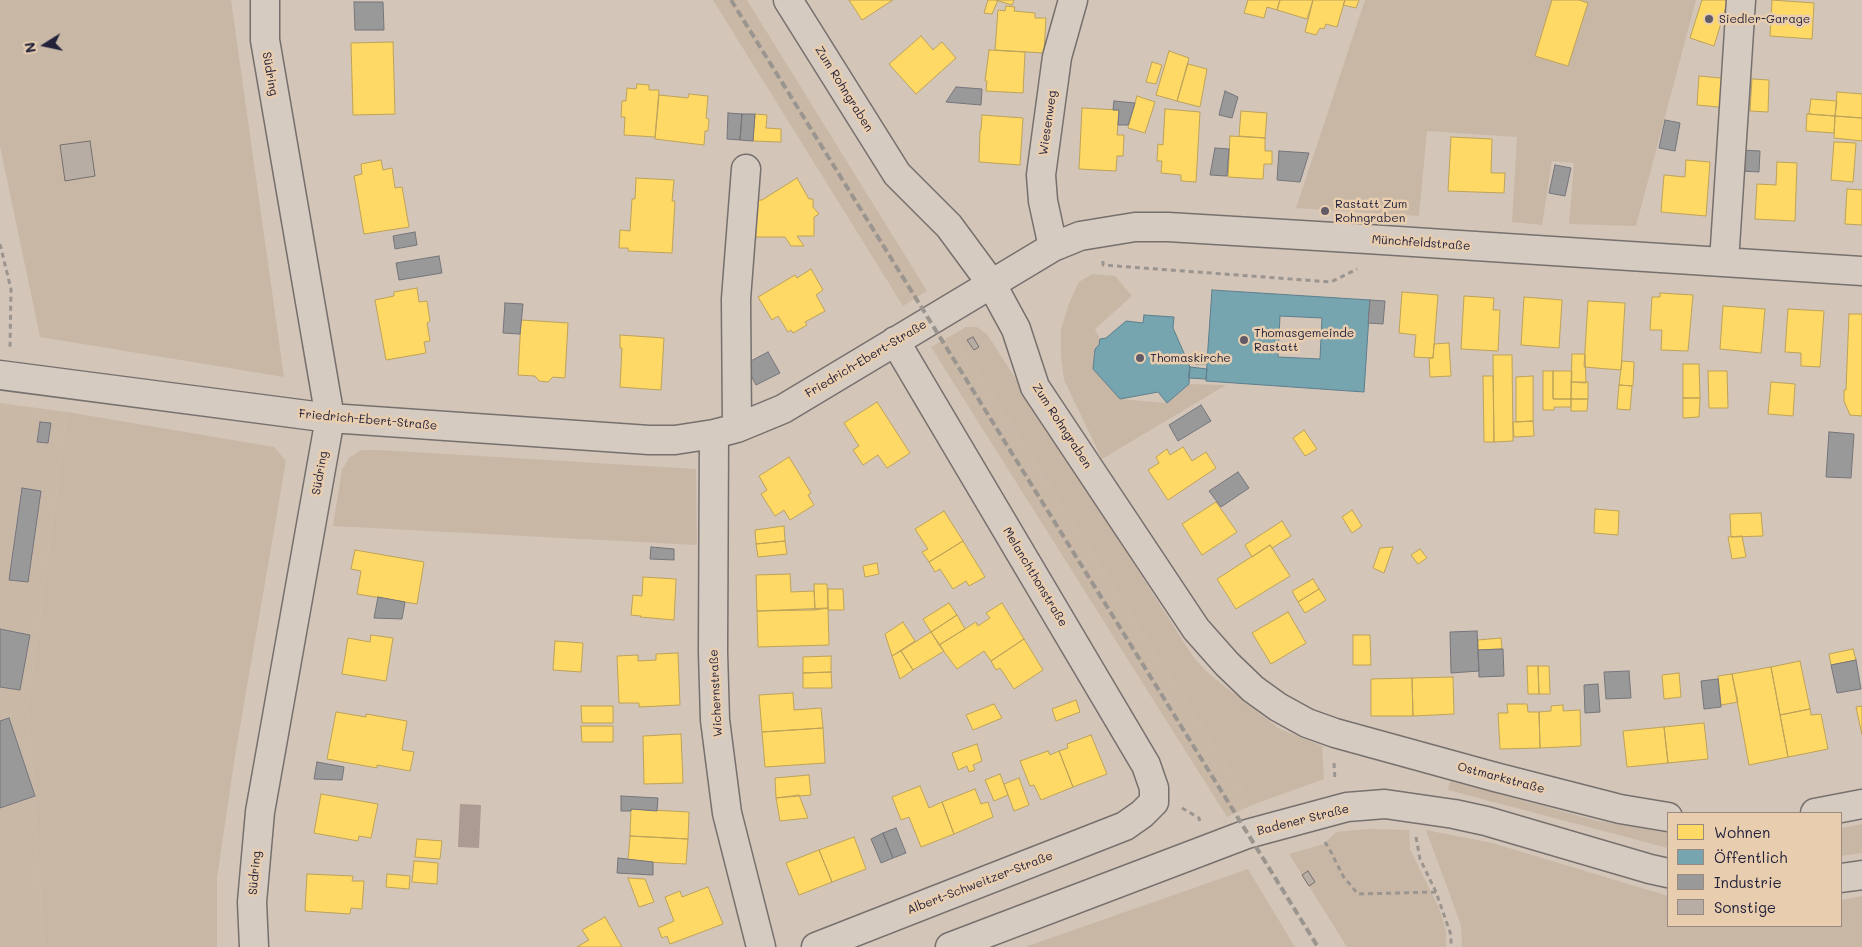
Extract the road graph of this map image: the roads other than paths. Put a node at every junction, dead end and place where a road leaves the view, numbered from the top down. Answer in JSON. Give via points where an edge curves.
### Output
{"nodes":[{"id":1,"x":265,"y":0,"type":"edge"},
{"id":2,"x":788,"y":0,"type":"edge"},
{"id":3,"x":1073,"y":0,"type":"edge"},
{"id":4,"x":1741,"y":0,"type":"edge"},
{"id":5,"x":746,"y":169,"type":"dead end"},
{"id":6,"x":1053,"y":248,"type":"junction"},
{"id":7,"x":1724,"y":262,"type":"junction"},
{"id":8,"x":1862,"y":271,"type":"edge"},
{"id":9,"x":991,"y":283,"type":"junction"},
{"id":10,"x":895,"y":341,"type":"junction"},
{"id":11,"x":4,"y":375,"type":"edge"},
{"id":12,"x":330,"y":418,"type":"junction"},
{"id":13,"x":726,"y":431,"type":"junction"},
{"id":14,"x":1335,"y":733,"type":"joint"},
{"id":15,"x":1862,"y":804,"type":"edge"},
{"id":16,"x":1148,"y":808,"type":"joint"},
{"id":17,"x":1820,"y":812,"type":"edge"},
{"id":18,"x":1667,"y":817,"type":"edge"},
{"id":19,"x":1667,"y":873,"type":"edge"},
{"id":20,"x":1862,"y":875,"type":"edge"},
{"id":21,"x":1842,"y":878,"type":"edge"},
{"id":22,"x":254,"y":947,"type":"edge"},
{"id":23,"x":761,"y":947,"type":"edge"},
{"id":24,"x":816,"y":947,"type":"edge"},
{"id":25,"x":950,"y":947,"type":"edge"}],
"edges":[{"from":1,"to":12,"type":"street","name":"Südring","via":[[265,40]]},
{"from":2,"to":9,"type":"street","name":"Zum Rohngraben","via":[[897,174],[948,226]]},
{"from":3,"to":6,"type":"street","name":"Wiesenweg","via":[[1057,58],[1041,175]]},
{"from":4,"to":7,"type":"street"},
{"from":5,"to":13,"type":"street"},
{"from":6,"to":7,"type":"street","name":"Münchfeldstraße","via":[[1080,236],[1135,227],[1168,227]]},
{"from":6,"to":9,"type":"street","name":"Münchfeldstraße"},
{"from":7,"to":8,"type":"street","name":"Münchfeldstraße"},
{"from":9,"to":10,"type":"street","name":"Friedrich-Ebert-Straße"},
{"from":9,"to":14,"type":"street","name":"Zum Rohngraben","via":[[1016,329],[1035,386],[1196,629],[1259,693],[1307,724]]},
{"from":10,"to":13,"type":"street","name":"Friedrich-Ebert-Straße","via":[[784,409]]},
{"from":10,"to":16,"type":"street","name":"Melanchthonstraße","via":[[1146,765],[1154,788]]},
{"from":11,"to":12,"type":"street","name":"Friedrich-Ebert-Straße"},
{"from":12,"to":13,"type":"street","name":"Friedrich-Ebert-Straße","via":[[649,440],[674,440]]},
{"from":12,"to":22,"type":"street","name":"Südring","via":[[260,812],[252,902]]},
{"from":13,"to":23,"type":"street","name":"Wichernstraße","via":[[713,652],[715,720],[727,813]]},
{"from":14,"to":18,"type":"street","name":"Ostmarkstraße","via":[[1612,807]]},
{"from":15,"to":17,"type":"street"},
{"from":16,"to":24,"type":"street","name":"Albert-Schweitzer-Straße","via":[[1125,826]]},
{"from":19,"to":25,"type":"street","name":"Badener Straße","via":[[1486,821],[1386,804],[1347,807],[1247,834]]},
{"from":20,"to":21,"type":"street"}]}
